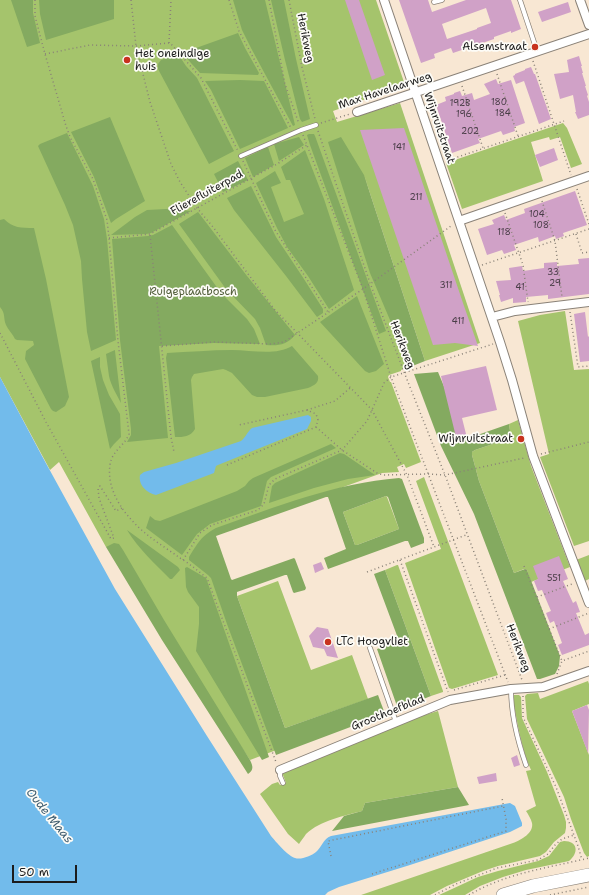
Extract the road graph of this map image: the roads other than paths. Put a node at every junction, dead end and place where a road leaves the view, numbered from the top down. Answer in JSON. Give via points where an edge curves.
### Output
{"nodes":[{"id":1,"x":384,"y":0,"type":"edge"},
{"id":2,"x":442,"y":0,"type":"edge"},
{"id":3,"x":520,"y":0,"type":"edge"},
{"id":4,"x":580,"y":0,"type":"edge"},
{"id":5,"x":434,"y":2,"type":"dead end"},
{"id":6,"x":589,"y":25,"type":"edge"},
{"id":7,"x":589,"y":34,"type":"edge"},
{"id":8,"x":534,"y":52,"type":"junction"},
{"id":9,"x":415,"y":93,"type":"junction"},
{"id":10,"x":357,"y":112,"type":"road end"},
{"id":11,"x":316,"y":125,"type":"road end"},
{"id":12,"x":241,"y":156,"type":"road end"},
{"id":13,"x":589,"y":176,"type":"edge"},
{"id":14,"x":459,"y":221,"type":"junction"},
{"id":15,"x":589,"y":302,"type":"edge"},
{"id":16,"x":492,"y":318,"type":"junction"},
{"id":17,"x":589,"y":603,"type":"edge"},
{"id":18,"x":370,"y":648,"type":"dead end"},
{"id":19,"x":589,"y":672,"type":"edge"},
{"id":20,"x":511,"y":689,"type":"junction"},
{"id":21,"x":396,"y":722,"type":"junction"},
{"id":22,"x":526,"y":765,"type":"dead end"},
{"id":23,"x":280,"y":770,"type":"joint"},
{"id":24,"x":283,"y":783,"type":"dead end"},
{"id":25,"x":589,"y":875,"type":"edge"},
{"id":26,"x":503,"y":895,"type":"edge"}],
"edges":[{"from":1,"to":9,"type":"street","name":"Wijnruitstraat"},
{"from":2,"to":5,"type":"lane"},
{"from":3,"to":8,"type":"lane"},
{"from":4,"to":6,"type":"street"},
{"from":7,"to":8,"type":"street","name":"Max Havelaarweg"},
{"from":8,"to":9,"type":"street","name":"Max Havelaarweg"},
{"from":9,"to":10,"type":"street","name":"Max Havelaarweg"},
{"from":9,"to":14,"type":"street","name":"Wijnruitstraat"},
{"from":11,"to":12,"type":"lane","name":"Flierefluiterpad"},
{"from":13,"to":14,"type":"street"},
{"from":14,"to":16,"type":"street","name":"Wijnruitstraat"},
{"from":15,"to":16,"type":"street","via":[[515,311]]},
{"from":16,"to":17,"type":"street","name":"Wijnruitstraat","via":[[533,456]]},
{"from":18,"to":21,"type":"lane"},
{"from":19,"to":20,"type":"street","name":"Groothoefblad","via":[[543,688]]},
{"from":20,"to":21,"type":"street","name":"Groothoefblad","via":[[450,700]]},
{"from":20,"to":22,"type":"lane","via":[[515,722]]},
{"from":21,"to":23,"type":"street","name":"Groothoefblad"},
{"from":23,"to":24,"type":"lane","name":"Groothoefblad"},
{"from":25,"to":26,"type":"main road"}]}
